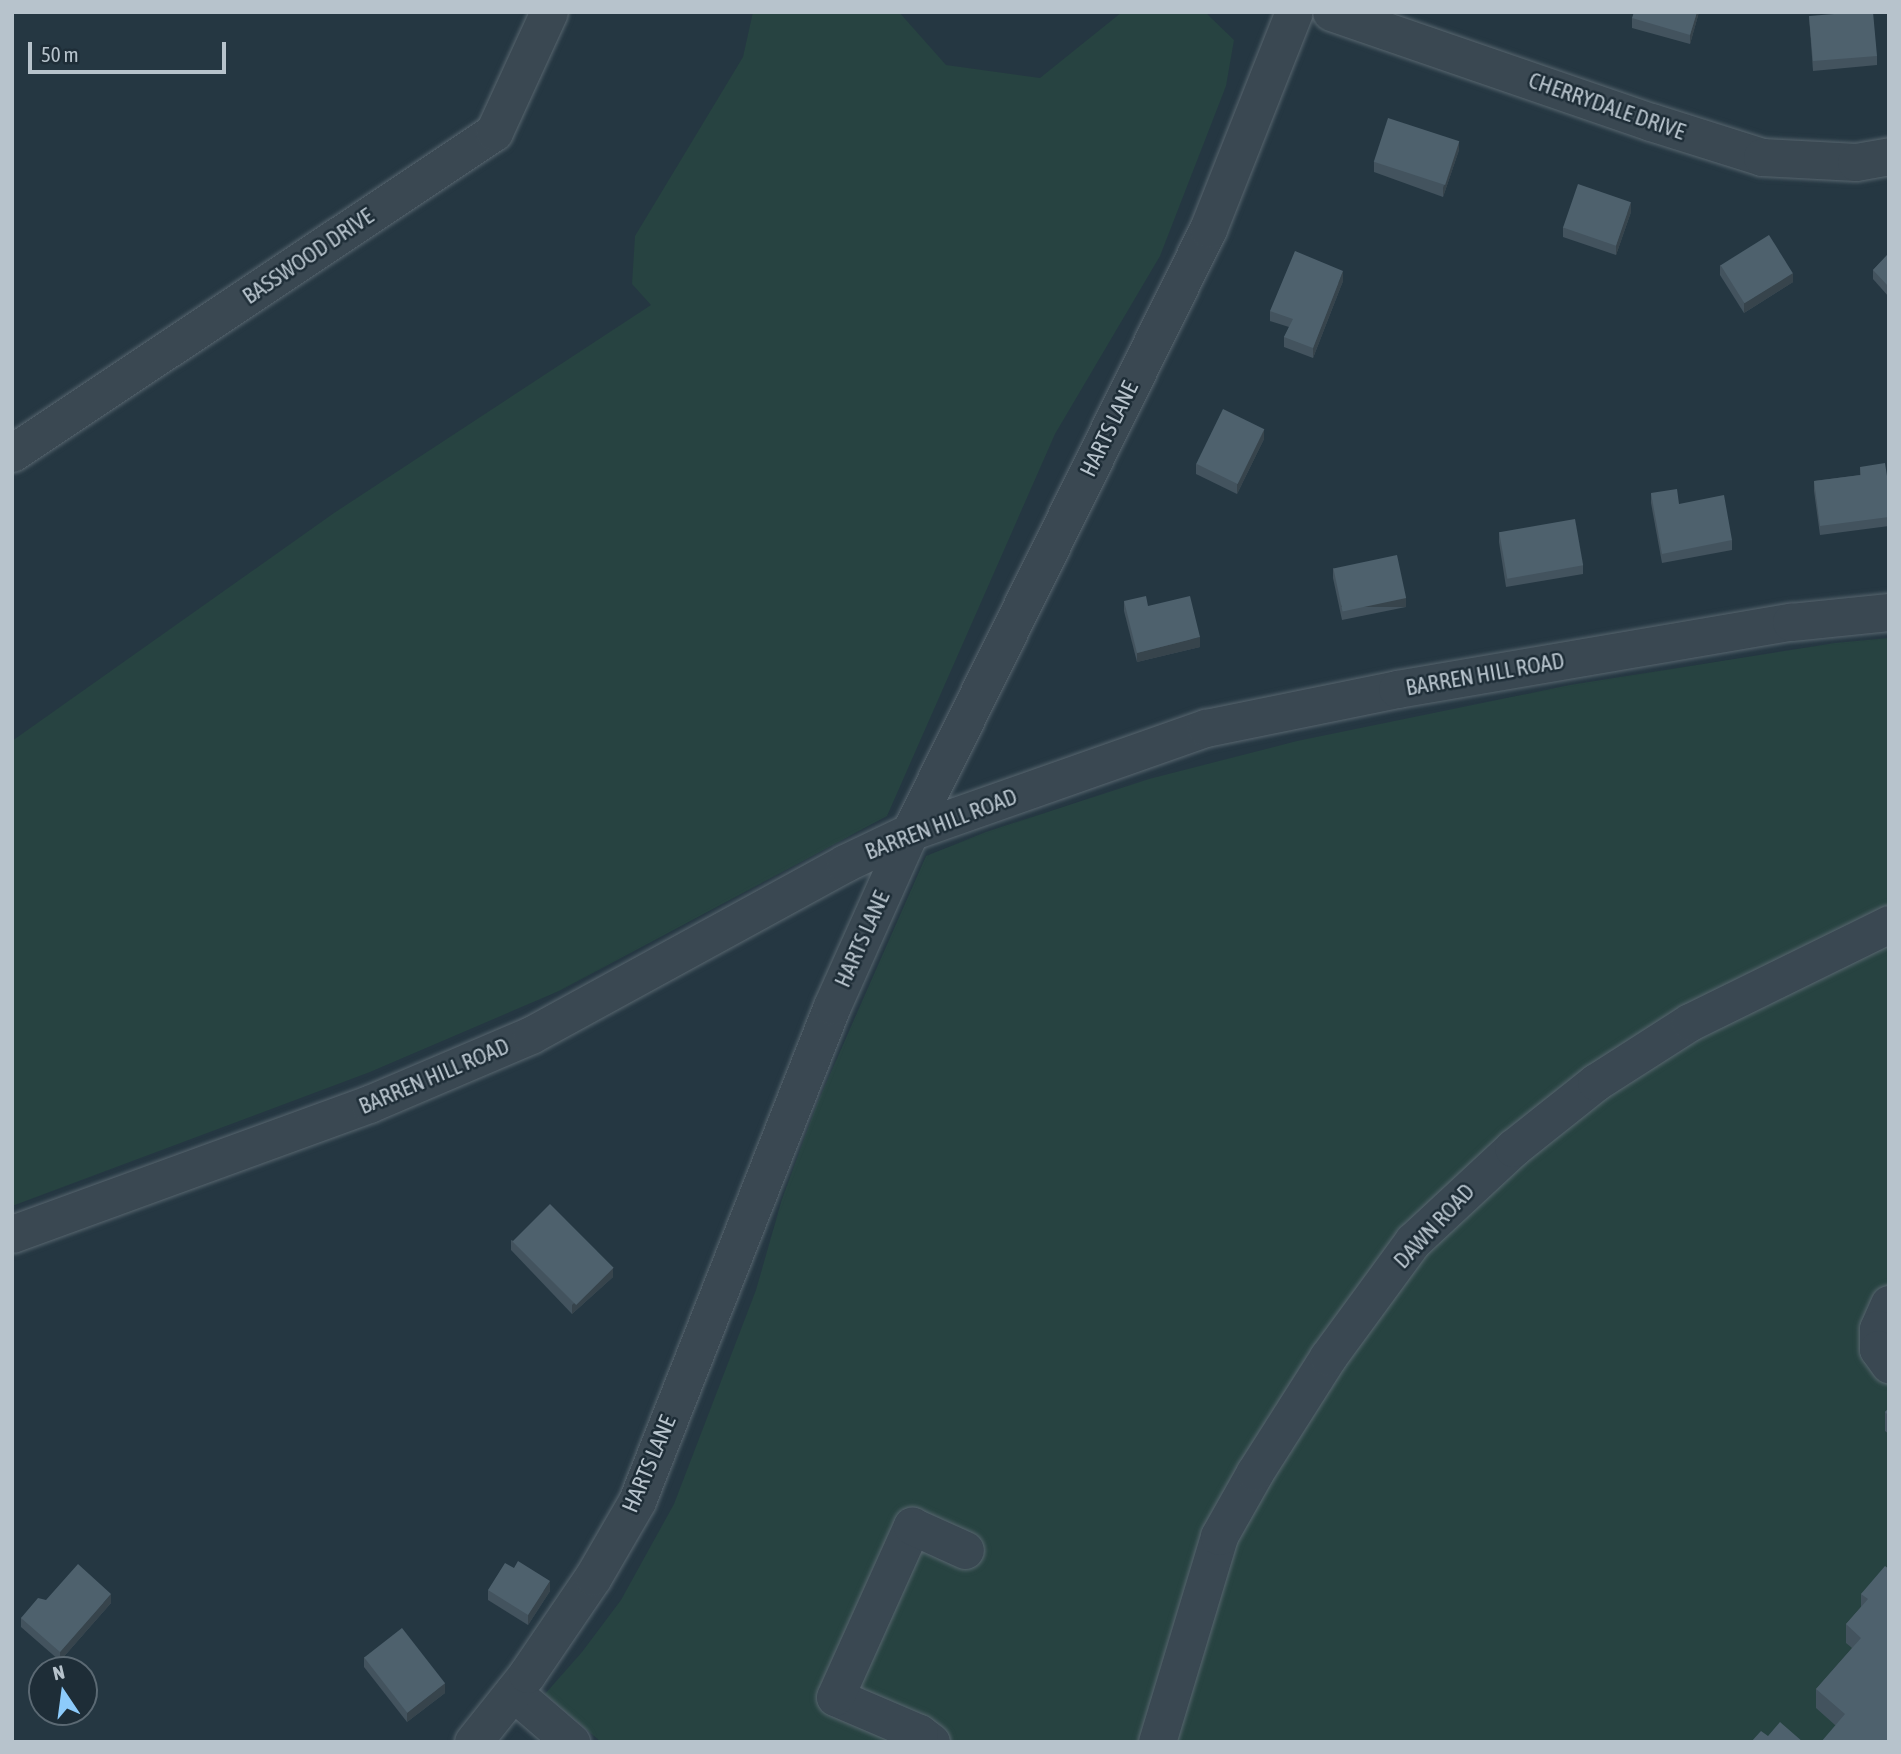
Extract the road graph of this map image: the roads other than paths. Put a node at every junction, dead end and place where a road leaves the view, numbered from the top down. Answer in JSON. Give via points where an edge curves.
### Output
{"nodes":[{"id":1,"x":549,"y":12,"type":"edge"},
{"id":2,"x":1294,"y":12,"type":"edge"},
{"id":3,"x":1331,"y":12,"type":"edge"},
{"id":4,"x":1889,"y":156,"type":"edge"},
{"id":5,"x":12,"y":453,"type":"edge"},
{"id":6,"x":1889,"y":612,"type":"edge"},
{"id":7,"x":910,"y":832,"type":"junction"},
{"id":8,"x":1889,"y":924,"type":"edge"},
{"id":9,"x":12,"y":1234,"type":"edge"},
{"id":10,"x":1889,"y":1304,"type":"edge"},
{"id":11,"x":1889,"y":1364,"type":"edge"},
{"id":12,"x":965,"y":1550,"type":"dead end"},
{"id":13,"x":513,"y":1692,"type":"junction"},
{"id":14,"x":473,"y":1742,"type":"edge"},
{"id":15,"x":571,"y":1742,"type":"edge"},
{"id":16,"x":930,"y":1742,"type":"edge"},
{"id":17,"x":1157,"y":1742,"type":"edge"}],
"edges":[{"from":1,"to":5,"type":"street","name":"BASSWOOD DRIVE","via":[[494,132]]},
{"from":2,"to":7,"type":"street","name":"HARTS LANE","via":[[1208,229]]},
{"from":3,"to":4,"type":"street","name":"CHERRYDALE DRIVE","via":[[1762,157],[1856,162]]},
{"from":6,"to":7,"type":"street","name":"BARREN HILL ROAD","via":[[1791,622],[1410,686],[1206,728]]},
{"from":7,"to":9,"type":"street","name":"BARREN HILL ROAD","via":[[531,1035],[369,1104]]},
{"from":7,"to":13,"type":"street","name":"HARTS LANE","via":[[832,1006],[637,1501],[593,1577]]},
{"from":8,"to":17,"type":"street","name":"DAWN ROAD","via":[[1690,1022],[1596,1083],[1513,1148],[1413,1241],[1328,1357],[1219,1536]]},
{"from":10,"to":11,"type":"street","via":[[1878,1329],[1878,1349]]},
{"from":12,"to":16,"type":"street","via":[[912,1526],[835,1697]]},
{"from":13,"to":14,"type":"street","name":"HARTS LANE"},
{"from":13,"to":15,"type":"street"}]}
